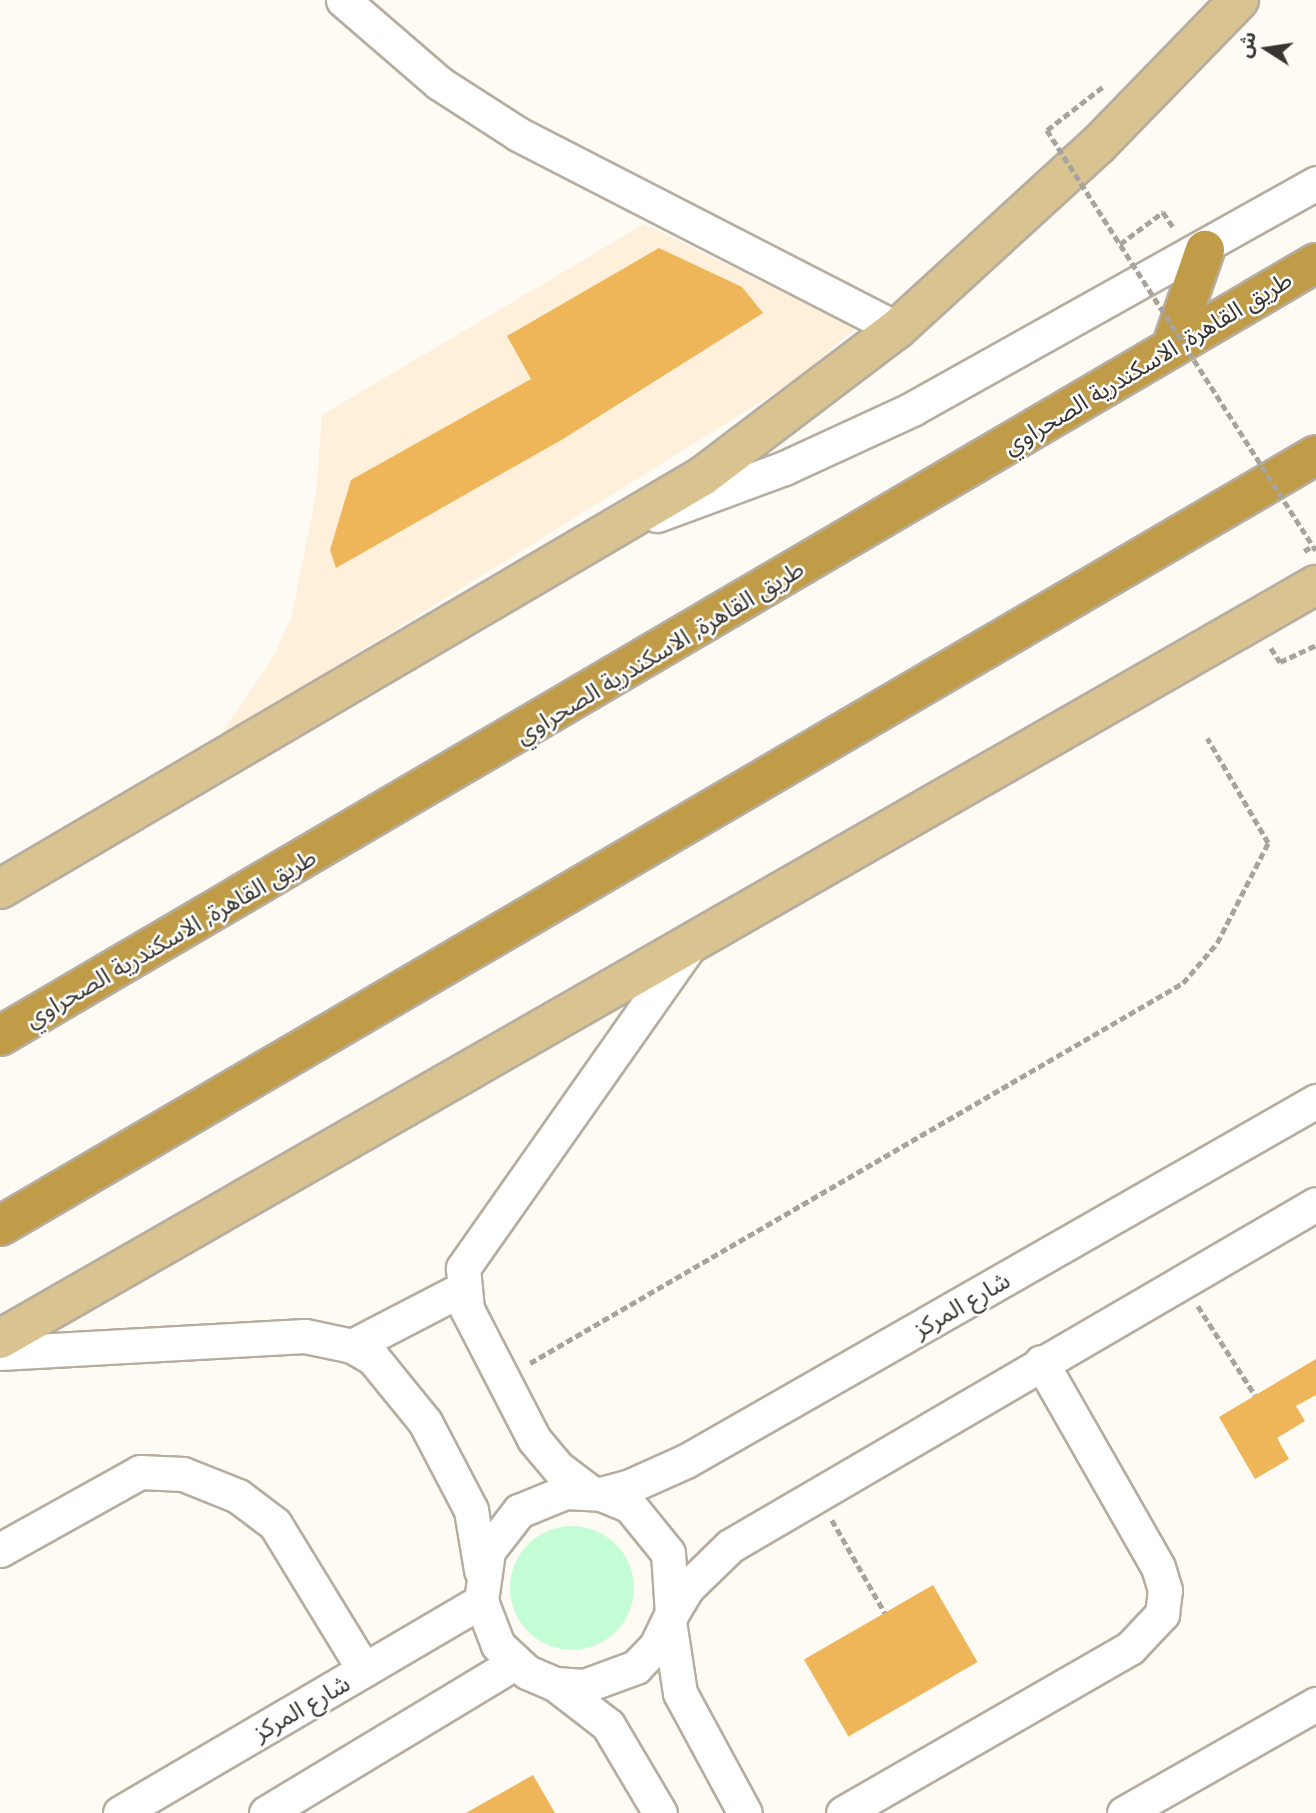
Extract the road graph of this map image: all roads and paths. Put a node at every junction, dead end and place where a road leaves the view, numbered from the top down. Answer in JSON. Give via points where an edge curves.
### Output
{"nodes":[{"id":1,"x":343,"y":0,"type":"edge"},
{"id":2,"x":1239,"y":0,"type":"edge"},
{"id":3,"x":1116,"y":76,"type":"dead end"},
{"id":4,"x":1316,"y":183,"type":"edge"},
{"id":5,"x":1163,"y":212,"type":"dead end"},
{"id":6,"x":1120,"y":244,"type":"junction"},
{"id":7,"x":1205,"y":250,"type":"junction"},
{"id":8,"x":1316,"y":263,"type":"edge"},
{"id":9,"x":897,"y":329,"type":"junction"},
{"id":10,"x":1171,"y":348,"type":"junction"},
{"id":11,"x":1316,"y":455,"type":"edge"},
{"id":12,"x":623,"y":526,"type":"junction"},
{"id":13,"x":1316,"y":550,"type":"edge"},
{"id":14,"x":1316,"y":585,"type":"edge"},
{"id":15,"x":1316,"y":645,"type":"edge"},
{"id":16,"x":1280,"y":662,"type":"dead end"},
{"id":17,"x":1207,"y":738,"type":"dead end"},
{"id":18,"x":0,"y":889,"type":"edge"},
{"id":19,"x":698,"y":934,"type":"junction"},
{"id":20,"x":0,"y":1036,"type":"edge"},
{"id":21,"x":1316,"y":1101,"type":"edge"},
{"id":22,"x":1316,"y":1205,"type":"edge"},
{"id":23,"x":0,"y":1226,"type":"edge"},
{"id":24,"x":1183,"y":1282,"type":"junction"},
{"id":25,"x":462,"y":1289,"type":"junction"},
{"id":26,"x":0,"y":1339,"type":"edge"},
{"id":27,"x":352,"y":1346,"type":"junction"},
{"id":28,"x":0,"y":1353,"type":"edge"},
{"id":29,"x":1042,"y":1363,"type":"junction"},
{"id":30,"x":502,"y":1379,"type":"junction"},
{"id":31,"x":1255,"y":1395,"type":"dead end"},
{"id":32,"x":596,"y":1493,"type":"junction"},
{"id":33,"x":818,"y":1495,"type":"junction"},
{"id":34,"x":0,"y":1550,"type":"edge"},
{"id":35,"x":481,"y":1588,"type":"junction"},
{"id":36,"x":885,"y":1612,"type":"dead end"},
{"id":37,"x":671,"y":1617,"type":"junction"},
{"id":38,"x":515,"y":1663,"type":"junction"},
{"id":39,"x":364,"y":1670,"type":"junction"},
{"id":40,"x":555,"y":1684,"type":"junction"},
{"id":41,"x":1316,"y":1704,"type":"edge"},
{"id":42,"x":120,"y":1813,"type":"edge"},
{"id":43,"x":266,"y":1813,"type":"edge"},
{"id":44,"x":660,"y":1813,"type":"edge"},
{"id":45,"x":745,"y":1813,"type":"edge"},
{"id":46,"x":843,"y":1813,"type":"edge"},
{"id":47,"x":1124,"y":1813,"type":"edge"}],
"edges":[{"from":1,"to":9,"type":"street","via":[[439,83],[518,134]]},
{"from":2,"to":9,"type":"main road","via":[[1098,145]]},
{"from":3,"to":6,"type":"path","bridge":true,"via":[[1047,130]]},
{"from":4,"to":7,"type":"street"},
{"from":5,"to":6,"type":"path"},
{"from":6,"to":13,"type":"path","bridge":true},
{"from":7,"to":10,"type":"highway"},
{"from":7,"to":12,"type":"street","via":[[874,428]]},
{"from":8,"to":10,"type":"highway","name":"طريق القاهرة, الاسكندرية الصحراوي"},
{"from":9,"to":12,"type":"main road","via":[[703,475]]},
{"from":10,"to":20,"type":"highway","name":"طريق القاهرة, الاسكندرية الصحراوي"},
{"from":11,"to":23,"type":"highway"},
{"from":12,"to":18,"type":"main road"},
{"from":14,"to":19,"type":"main road"},
{"from":15,"to":16,"type":"path"},
{"from":17,"to":30,"type":"path","via":[[1268,843],[1217,943],[1183,983]]},
{"from":19,"to":25,"type":"street","via":[[471,1250]]},
{"from":19,"to":26,"type":"main road"},
{"from":21,"to":32,"type":"street","name":"شارع المركز","via":[[686,1461]]},
{"from":22,"to":24,"type":"street"},
{"from":24,"to":29,"type":"street"},
{"from":24,"to":31,"type":"path"},
{"from":25,"to":27,"type":"street"},
{"from":25,"to":30,"type":"street"},
{"from":27,"to":28,"type":"street","via":[[305,1336]]},
{"from":27,"to":35,"type":"street","via":[[373,1359],[425,1422],[471,1510]]},
{"from":29,"to":33,"type":"street"},
{"from":29,"to":46,"type":"street","via":[[1158,1567],[1165,1590],[1162,1614],[1130,1648]]},
{"from":30,"to":32,"type":"street","via":[[545,1455]]},
{"from":32,"to":35,"type":"street","via":[[552,1495],[519,1511],[501,1529]]},
{"from":32,"to":37,"type":"street","via":[[629,1506],[668,1553]]},
{"from":33,"to":36,"type":"path"},
{"from":33,"to":37,"type":"street","via":[[730,1546]]},
{"from":34,"to":39,"type":"street","via":[[140,1472],[183,1474],[238,1496],[275,1524]]},
{"from":35,"to":38,"type":"street","via":[[487,1624]]},
{"from":35,"to":39,"type":"street","name":"شارع المركز"},
{"from":37,"to":40,"type":"street","via":[[636,1667],[584,1686]]},
{"from":37,"to":45,"type":"street","via":[[680,1693]]},
{"from":38,"to":40,"type":"street"},
{"from":38,"to":43,"type":"street"},
{"from":39,"to":42,"type":"street","name":"شارع المركز"},
{"from":40,"to":44,"type":"street","via":[[608,1725]]},
{"from":41,"to":47,"type":"street"}]}
